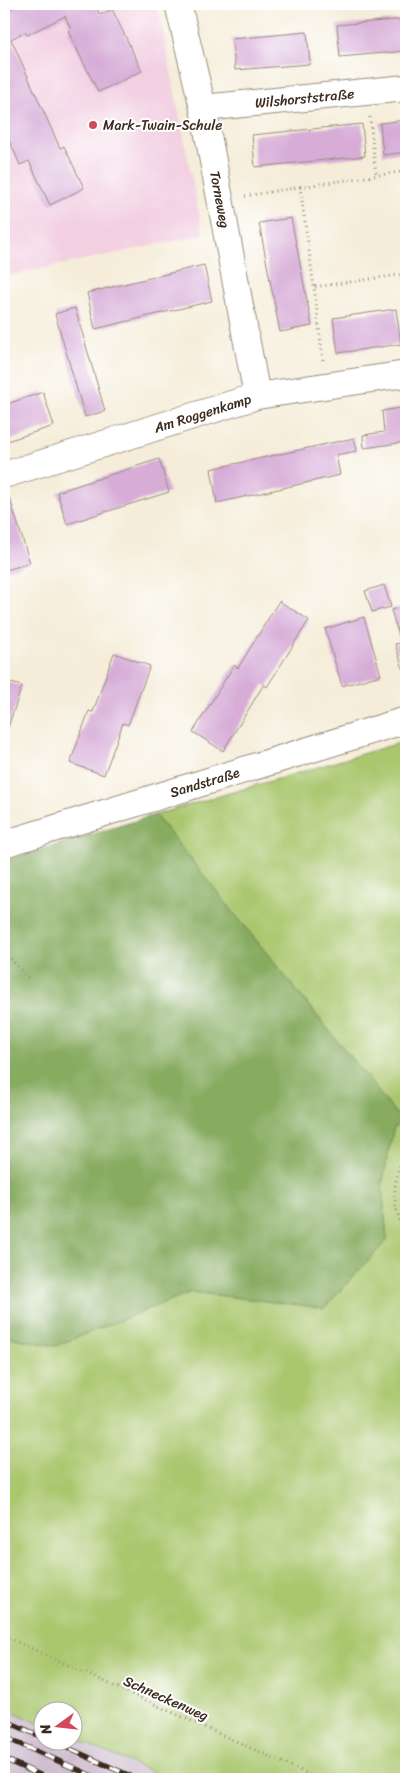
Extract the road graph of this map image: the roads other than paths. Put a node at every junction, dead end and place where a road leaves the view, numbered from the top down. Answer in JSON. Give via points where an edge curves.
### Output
{"nodes":[{"id":1,"x":178,"y":4,"type":"edge"},
{"id":2,"x":406,"y":88,"type":"edge"},
{"id":3,"x":203,"y":108,"type":"junction"},
{"id":4,"x":406,"y":374,"type":"edge"},
{"id":5,"x":257,"y":396,"type":"junction"},
{"id":6,"x":4,"y":475,"type":"edge"},
{"id":7,"x":406,"y":720,"type":"edge"},
{"id":8,"x":4,"y":844,"type":"edge"}],
"edges":[{"from":1,"to":3,"type":"street","name":"Torneweg"},
{"from":2,"to":3,"type":"street","name":"Wilshorststraße"},
{"from":3,"to":5,"type":"street","name":"Torneweg"},
{"from":4,"to":5,"type":"street","name":"Am Roggenkamp"},
{"from":5,"to":6,"type":"street","name":"Am Roggenkamp"},
{"from":7,"to":8,"type":"street","name":"Sandstraße"}]}
